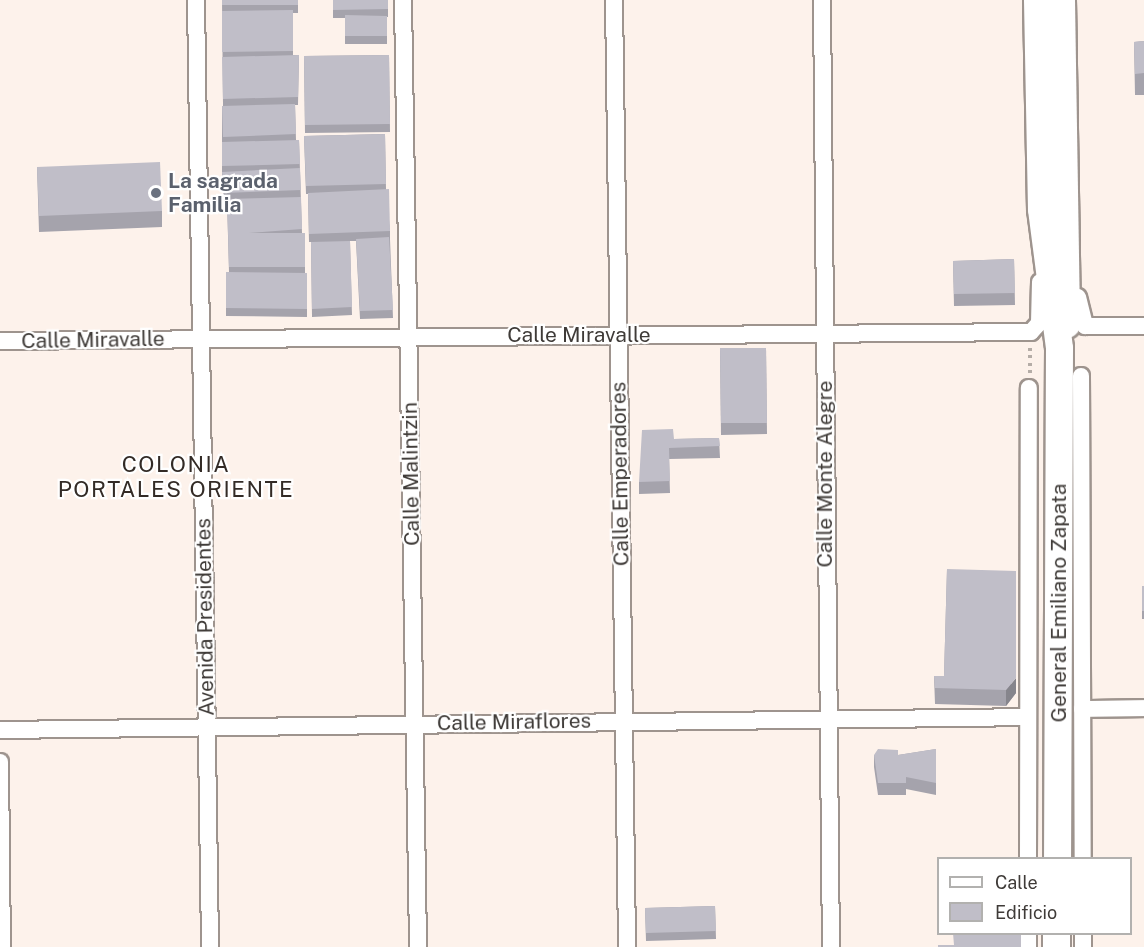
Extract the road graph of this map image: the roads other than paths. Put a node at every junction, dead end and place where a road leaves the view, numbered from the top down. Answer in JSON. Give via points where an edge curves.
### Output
{"nodes":[{"id":1,"x":196,"y":0,"type":"edge"},
{"id":2,"x":403,"y":0,"type":"edge"},
{"id":3,"x":614,"y":0,"type":"edge"},
{"id":4,"x":822,"y":0,"type":"edge"},
{"id":5,"x":1037,"y":0,"type":"edge"},
{"id":6,"x":1061,"y":0,"type":"edge"},
{"id":7,"x":1041,"y":209,"type":"junction"},
{"id":8,"x":1068,"y":262,"type":"junction"},
{"id":9,"x":1144,"y":326,"type":"edge"},
{"id":10,"x":825,"y":330,"type":"junction"},
{"id":11,"x":409,"y":335,"type":"junction"},
{"id":12,"x":618,"y":335,"type":"junction"},
{"id":13,"x":202,"y":338,"type":"junction"},
{"id":14,"x":0,"y":341,"type":"edge"},
{"id":15,"x":1059,"y":348,"type":"junction"},
{"id":16,"x":1081,"y":376,"type":"dead end"},
{"id":17,"x":1029,"y":388,"type":"road end"},
{"id":18,"x":1144,"y":708,"type":"edge"},
{"id":19,"x":1082,"y":709,"type":"junction"},
{"id":20,"x":1028,"y":717,"type":"junction"},
{"id":21,"x":826,"y":719,"type":"junction"},
{"id":22,"x":624,"y":721,"type":"junction"},
{"id":23,"x":206,"y":723,"type":"junction"},
{"id":24,"x":413,"y":724,"type":"junction"},
{"id":25,"x":0,"y":730,"type":"edge"},
{"id":26,"x":0,"y":762,"type":"edge"},
{"id":27,"x":1028,"y":857,"type":"edge"},
{"id":28,"x":1057,"y":857,"type":"edge"},
{"id":29,"x":1083,"y":857,"type":"edge"},
{"id":30,"x":2,"y":947,"type":"edge"},
{"id":31,"x":210,"y":947,"type":"edge"},
{"id":32,"x":418,"y":947,"type":"edge"},
{"id":33,"x":627,"y":947,"type":"edge"},
{"id":34,"x":831,"y":947,"type":"edge"}],
"edges":[{"from":1,"to":13,"type":"street","name":"Avenida Presidentes"},
{"from":2,"to":11,"type":"street","name":"Calle Malintzin"},
{"from":3,"to":12,"type":"street","name":"Calle Emperadores"},
{"from":4,"to":10,"type":"street","name":"Calle Monte Alegre"},
{"from":5,"to":7,"type":"main road","name":"General Emiliano Zapata"},
{"from":6,"to":8,"type":"main road","name":"General Emiliano Zapata"},
{"from":7,"to":10,"type":"street","name":"Calle Miravalle","via":[[1039,323],[1030,332]]},
{"from":7,"to":15,"type":"main road","name":"General Emiliano Zapata"},
{"from":8,"to":9,"type":"street","via":[[1082,324]]},
{"from":8,"to":15,"type":"main road","name":"General Emiliano Zapata","via":[[1068,318]]},
{"from":10,"to":12,"type":"street","name":"Calle Miravalle"},
{"from":10,"to":21,"type":"street","name":"Calle Monte Alegre"},
{"from":11,"to":12,"type":"street","name":"Calle Miravalle"},
{"from":11,"to":13,"type":"street","name":"Calle Miravalle"},
{"from":11,"to":24,"type":"street","name":"Calle Malintzin"},
{"from":12,"to":22,"type":"street","name":"Calle Emperadores"},
{"from":13,"to":14,"type":"street","name":"Calle Miravalle"},
{"from":13,"to":23,"type":"street","name":"Avenida Presidentes"},
{"from":15,"to":28,"type":"main road","name":"General Emiliano Zapata"},
{"from":16,"to":19,"type":"street"},
{"from":17,"to":20,"type":"street"},
{"from":18,"to":19,"type":"street"},
{"from":19,"to":29,"type":"street"},
{"from":20,"to":21,"type":"street","name":"Calle Miraflores"},
{"from":20,"to":27,"type":"street"},
{"from":21,"to":22,"type":"street","name":"Calle Miraflores"},
{"from":21,"to":34,"type":"street","name":"Calle Monte Alegre"},
{"from":22,"to":24,"type":"street","name":"Calle Miraflores"},
{"from":22,"to":33,"type":"street","name":"Calle Emperadores"},
{"from":23,"to":24,"type":"street","name":"Calle Miraflores"},
{"from":23,"to":25,"type":"street","name":"Calle Miraflores"},
{"from":23,"to":31,"type":"street","name":"Avenida Presidentes"},
{"from":24,"to":32,"type":"street","name":"Calle Malintzin"},
{"from":26,"to":30,"type":"street"}]}
